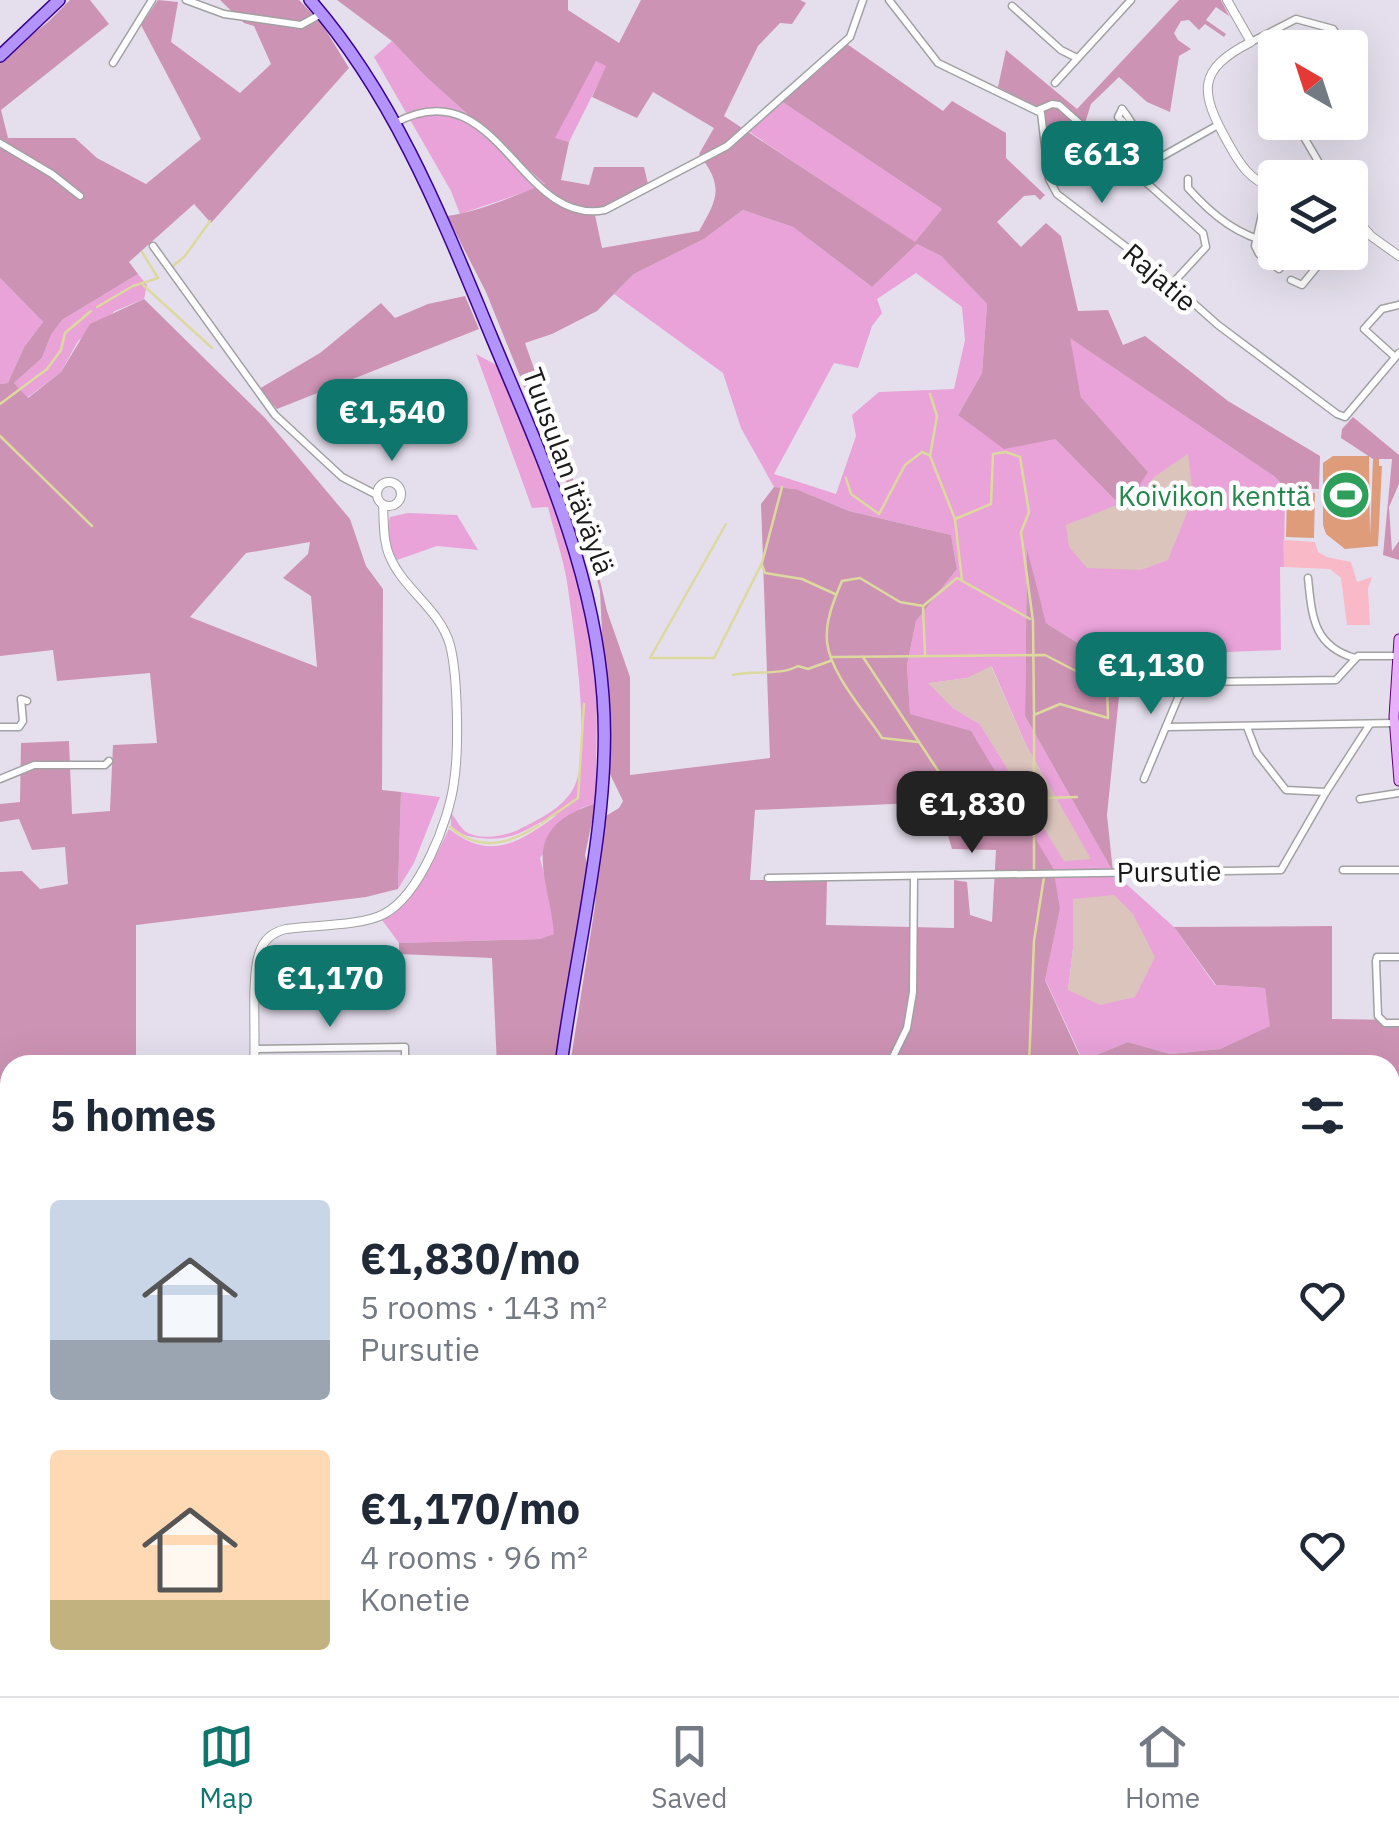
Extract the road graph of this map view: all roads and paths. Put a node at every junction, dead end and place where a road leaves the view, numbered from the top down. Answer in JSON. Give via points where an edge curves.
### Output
{"nodes":[{"id":1,"x":152,"y":0,"type":"edge"},
{"id":2,"x":186,"y":0,"type":"edge"},
{"id":3,"x":310,"y":0,"type":"edge"},
{"id":4,"x":863,"y":0,"type":"edge"},
{"id":5,"x":889,"y":0,"type":"edge"},
{"id":6,"x":1227,"y":0,"type":"edge"},
{"id":7,"x":1127,"y":1,"type":"edge"},
{"id":8,"x":57,"y":2,"type":"edge"},
{"id":9,"x":1012,"y":6,"type":"dead end"},
{"id":10,"x":321,"y":14,"type":"junction"},
{"id":11,"x":1275,"y":30,"type":"edge"},
{"id":12,"x":1334,"y":30,"type":"edge"},
{"id":13,"x":1258,"y":39,"type":"edge"},
{"id":14,"x":1252,"y":42,"type":"junction"},
{"id":15,"x":0,"y":48,"type":"edge"},
{"id":16,"x":0,"y":56,"type":"edge"},
{"id":17,"x":1077,"y":58,"type":"junction"},
{"id":18,"x":113,"y":63,"type":"dead end"},
{"id":19,"x":1055,"y":82,"type":"dead end"},
{"id":20,"x":1038,"y":110,"type":"junction"},
{"id":21,"x":394,"y":123,"type":"junction"},
{"id":22,"x":1218,"y":125,"type":"junction"},
{"id":23,"x":1134,"y":131,"type":"dead end"},
{"id":24,"x":0,"y":143,"type":"edge"},
{"id":25,"x":1188,"y":179,"type":"dead end"},
{"id":26,"x":1258,"y":180,"type":"edge"},
{"id":27,"x":80,"y":196,"type":"dead end"},
{"id":28,"x":1258,"y":231,"type":"edge"},
{"id":29,"x":1368,"y":233,"type":"edge"},
{"id":30,"x":1255,"y":240,"type":"junction"},
{"id":31,"x":1258,"y":241,"type":"edge"},
{"id":32,"x":152,"y":246,"type":"dead end"},
{"id":33,"x":1258,"y":248,"type":"edge"},
{"id":34,"x":1399,"y":256,"type":"edge"},
{"id":35,"x":1314,"y":270,"type":"edge"},
{"id":36,"x":1290,"y":280,"type":"dead end"},
{"id":37,"x":1172,"y":286,"type":"junction"},
{"id":38,"x":1399,"y":305,"type":"edge"},
{"id":39,"x":1397,"y":355,"type":"edge"},
{"id":40,"x":378,"y":491,"type":"junction"},
{"id":41,"x":387,"y":505,"type":"junction"},
{"id":42,"x":1308,"y":578,"type":"dead end"},
{"id":43,"x":1399,"y":639,"type":"edge"},
{"id":44,"x":1398,"y":656,"type":"edge"},
{"id":45,"x":1354,"y":658,"type":"junction"},
{"id":46,"x":28,"y":701,"type":"dead end"},
{"id":47,"x":1370,"y":724,"type":"junction"},
{"id":48,"x":0,"y":726,"type":"edge"},
{"id":49,"x":1166,"y":727,"type":"junction"},
{"id":50,"x":1247,"y":728,"type":"junction"},
{"id":51,"x":1396,"y":729,"type":"edge"},
{"id":52,"x":109,"y":761,"type":"dead end"},
{"id":53,"x":0,"y":779,"type":"edge"},
{"id":54,"x":1144,"y":779,"type":"dead end"},
{"id":55,"x":1399,"y":780,"type":"edge"},
{"id":56,"x":1326,"y":792,"type":"junction"},
{"id":57,"x":1399,"y":794,"type":"edge"},
{"id":58,"x":1360,"y":799,"type":"dead end"},
{"id":59,"x":1343,"y":870,"type":"dead end"},
{"id":60,"x":1399,"y":870,"type":"edge"},
{"id":61,"x":914,"y":876,"type":"junction"},
{"id":62,"x":768,"y":878,"type":"dead end"},
{"id":63,"x":1399,"y":957,"type":"edge"},
{"id":64,"x":1399,"y":1023,"type":"edge"},
{"id":65,"x":255,"y":1050,"type":"junction"},
{"id":66,"x":255,"y":1055,"type":"edge"},
{"id":67,"x":405,"y":1055,"type":"edge"},
{"id":68,"x":562,"y":1055,"type":"edge"},
{"id":69,"x":894,"y":1055,"type":"edge"}],
"edges":[{"from":1,"to":18,"type":"street"},
{"from":2,"to":10,"type":"street","via":[[224,14],[301,25]]},
{"from":3,"to":10,"type":"main road","name":"Tuusulan itäväylä"},
{"from":4,"to":21,"type":"street","via":[[850,37],[727,146],[605,210],[563,204],[457,112],[426,109]]},
{"from":5,"to":20,"type":"street","via":[[938,63]]},
{"from":6,"to":14,"type":"street"},
{"from":7,"to":17,"type":"street"},
{"from":8,"to":15,"type":"main road"},
{"from":8,"to":16,"type":"main road"},
{"from":9,"to":17,"type":"street"},
{"from":10,"to":21,"type":"main road","name":"Tuusulan itäväylä"},
{"from":11,"to":12,"type":"street","via":[[1296,19]]},
{"from":13,"to":14,"type":"street"},
{"from":14,"to":22,"type":"street","via":[[1225,58],[1210,78],[1207,100]]},
{"from":17,"to":19,"type":"street"},
{"from":20,"to":37,"type":"street","name":"Rajatie","via":[[1052,188]]},
{"from":20,"to":37,"type":"street","via":[[1059,105],[1202,233],[1206,247]]},
{"from":21,"to":68,"type":"main road","name":"Tuusulan itäväylä","via":[[557,493],[594,628],[603,697],[602,785]]},
{"from":22,"to":23,"type":"street","via":[[1163,156]]},
{"from":22,"to":26,"type":"street"},
{"from":24,"to":27,"type":"street"},
{"from":25,"to":30,"type":"street","via":[[1188,188],[1217,218]]},
{"from":28,"to":30,"type":"street"},
{"from":29,"to":34,"type":"street"},
{"from":30,"to":31,"type":"street"},
{"from":30,"to":33,"type":"street"},
{"from":32,"to":40,"type":"street","via":[[275,416],[342,478]]},
{"from":35,"to":36,"type":"street","via":[[1302,285]]},
{"from":37,"to":39,"type":"street","name":"Rajatie","via":[[1345,417]]},
{"from":38,"to":39,"type":"street","via":[[1378,313],[1364,329]]},
{"from":40,"to":41,"type":"street"},
{"from":40,"to":41,"type":"street","via":[[390,482],[399,488],[400,499]]},
{"from":41,"to":65,"type":"street","via":[[392,562],[433,611],[450,646],[453,791],[421,875],[400,902],[376,917],[286,928],[264,942],[257,964]]},
{"from":42,"to":45,"type":"street","via":[[1312,620],[1333,652]]},
{"from":43,"to":44,"type":"main road"},
{"from":44,"to":45,"type":"street"},
{"from":44,"to":51,"type":"main road"},
{"from":45,"to":49,"type":"street","via":[[1336,680],[1190,682]]},
{"from":46,"to":48,"type":"street","via":[[21,699],[19,727]]},
{"from":47,"to":50,"type":"street"},
{"from":47,"to":51,"type":"street"},
{"from":47,"to":56,"type":"street","name":"Pursutie"},
{"from":49,"to":50,"type":"street"},
{"from":49,"to":54,"type":"street"},
{"from":50,"to":56,"type":"street","via":[[1286,790]]},
{"from":51,"to":55,"type":"main road"},
{"from":52,"to":53,"type":"street","via":[[34,765]]},
{"from":56,"to":61,"type":"street","name":"Pursutie","via":[[1282,870]]},
{"from":57,"to":58,"type":"street"},
{"from":59,"to":60,"type":"street"},
{"from":61,"to":62,"type":"street","name":"Pursutie"},
{"from":61,"to":69,"type":"street","via":[[913,992]]},
{"from":63,"to":64,"type":"street","via":[[1376,961],[1378,1016]]},
{"from":65,"to":66,"type":"street"},
{"from":65,"to":67,"type":"street","via":[[405,1048]]}]}
